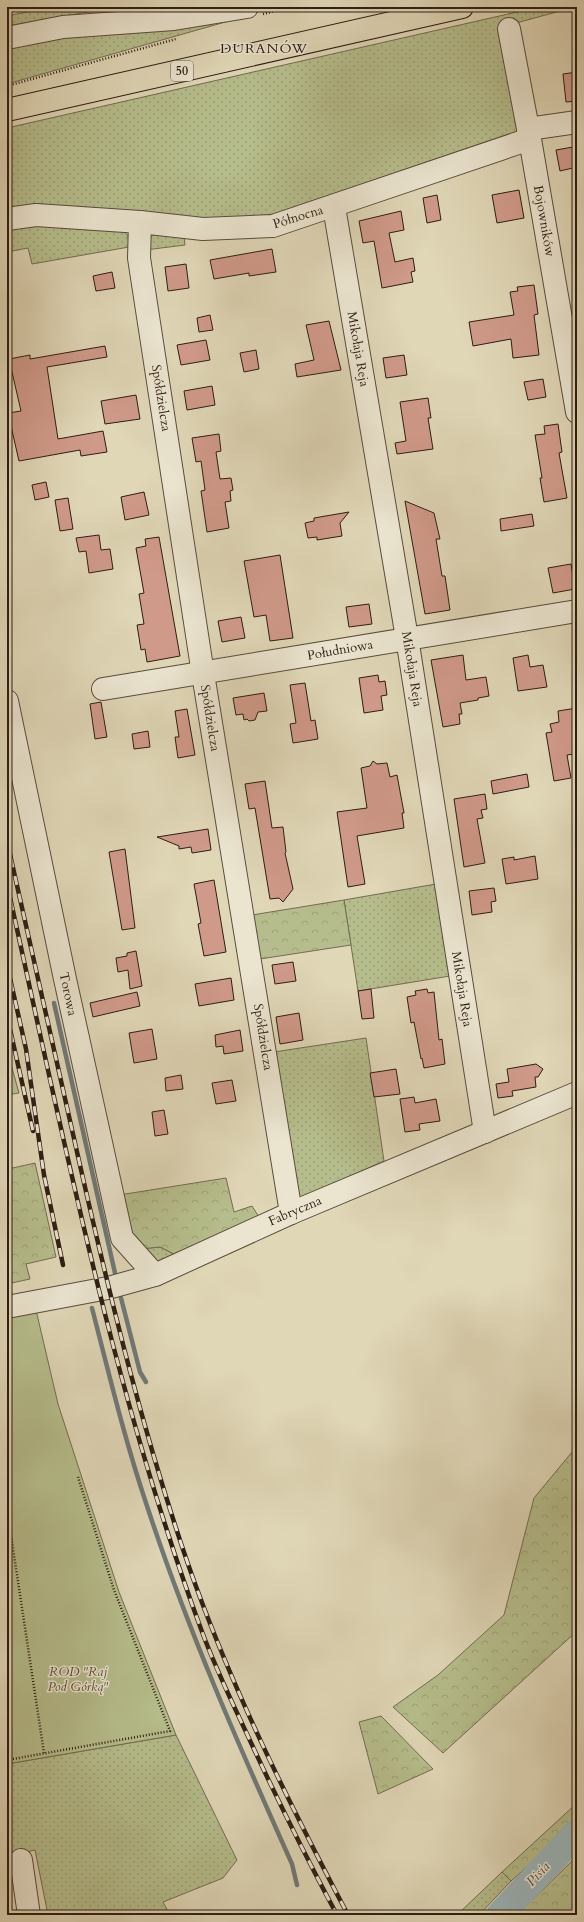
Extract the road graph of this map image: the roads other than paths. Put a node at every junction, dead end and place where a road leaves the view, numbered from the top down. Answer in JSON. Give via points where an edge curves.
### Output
{"nodes":[{"id":1,"x":462,"y":7,"type":"edge"},
{"id":2,"x":250,"y":9,"type":"edge"},
{"id":3,"x":509,"y":29,"type":"dead end"},
{"id":4,"x":7,"y":38,"type":"edge"},
{"id":5,"x":7,"y":110,"type":"edge"},
{"id":6,"x":577,"y":122,"type":"edge"},
{"id":7,"x":529,"y":134,"type":"junction"},
{"id":8,"x":334,"y":206,"type":"junction"},
{"id":9,"x":7,"y":219,"type":"edge"},
{"id":10,"x":140,"y":222,"type":"junction"},
{"id":11,"x":577,"y":412,"type":"edge"},
{"id":12,"x":577,"y":611,"type":"edge"},
{"id":13,"x":407,"y":638,"type":"junction"},
{"id":14,"x":203,"y":674,"type":"junction"},
{"id":15,"x":103,"y":689,"type":"dead end"},
{"id":16,"x":7,"y":702,"type":"edge"},
{"id":17,"x":577,"y":1093,"type":"edge"},
{"id":18,"x":485,"y":1132,"type":"junction"},
{"id":19,"x":291,"y":1213,"type":"junction"},
{"id":20,"x":155,"y":1275,"type":"junction"},
{"id":21,"x":7,"y":1307,"type":"edge"},
{"id":22,"x":21,"y":1860,"type":"dead end"},
{"id":23,"x":29,"y":1915,"type":"edge"}],
"edges":[{"from":1,"to":5,"type":"main road","number":"50"},
{"from":2,"to":4,"type":"street","via":[[174,19],[63,27]]},
{"from":3,"to":7,"type":"street","name":"Bojowników"},
{"from":6,"to":7,"type":"street","name":"Północna"},
{"from":7,"to":8,"type":"street","name":"Północna"},
{"from":7,"to":11,"type":"street","name":"Bojowników"},
{"from":8,"to":10,"type":"street","name":"Północna","via":[[273,226],[203,229]]},
{"from":8,"to":13,"type":"street","name":"Mikołaja Reja"},
{"from":9,"to":10,"type":"street","name":"Północna","via":[[36,214]]},
{"from":10,"to":14,"type":"street","name":"Spółdzielcza","via":[[139,258]]},
{"from":12,"to":13,"type":"street","name":"Południowa"},
{"from":13,"to":14,"type":"street","name":"Południowa"},
{"from":13,"to":18,"type":"street","name":"Mikołaja Reja"},
{"from":14,"to":15,"type":"street","name":"Południowa"},
{"from":14,"to":19,"type":"street","name":"Spółdzielcza"},
{"from":16,"to":20,"type":"street","name":"Torowa","via":[[122,1238]]},
{"from":17,"to":18,"type":"street","name":"Fabryczna"},
{"from":18,"to":19,"type":"street","name":"Fabryczna"},
{"from":19,"to":20,"type":"street","name":"Fabryczna"},
{"from":20,"to":21,"type":"street","name":"Fabryczna","via":[[104,1289]]},
{"from":22,"to":23,"type":"street"}]}
